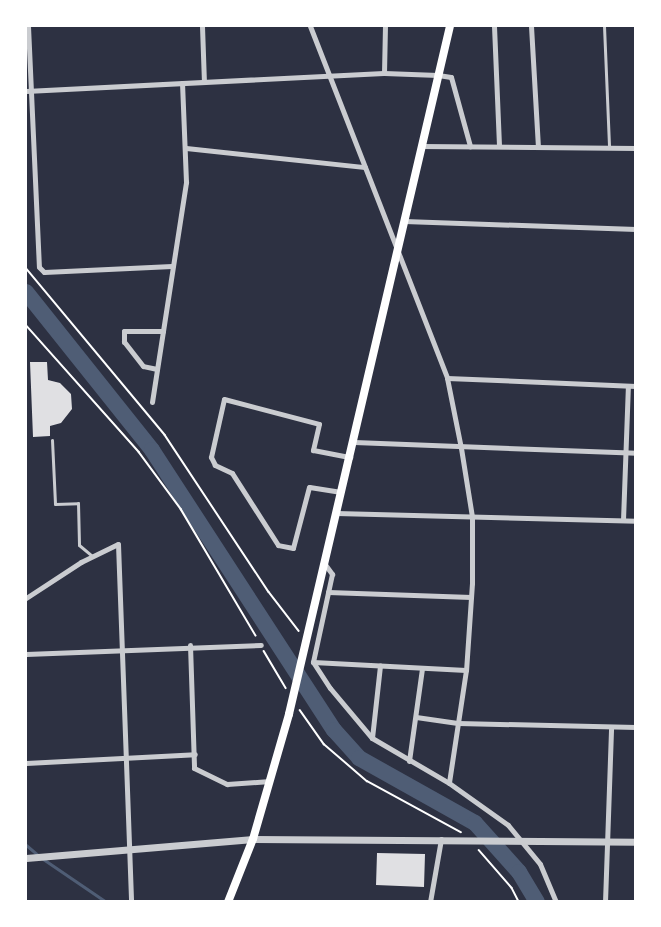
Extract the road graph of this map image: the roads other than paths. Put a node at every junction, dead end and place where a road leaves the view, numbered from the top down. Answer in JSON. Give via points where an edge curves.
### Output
{"nodes":[{"id":1,"x":28,"y":26,"type":"edge"},
{"id":2,"x":202,"y":26,"type":"edge"},
{"id":3,"x":310,"y":26,"type":"edge"},
{"id":4,"x":384,"y":26,"type":"edge"},
{"id":5,"x":450,"y":26,"type":"edge"},
{"id":6,"x":494,"y":26,"type":"edge"},
{"id":7,"x":531,"y":26,"type":"edge"},
{"id":8,"x":604,"y":26,"type":"edge"},
{"id":9,"x":384,"y":73,"type":"junction"},
{"id":10,"x":438,"y":75,"type":"junction"},
{"id":11,"x":332,"y":76,"type":"junction"},
{"id":12,"x":204,"y":82,"type":"junction"},
{"id":13,"x":182,"y":83,"type":"junction"},
{"id":14,"x":28,"y":91,"type":"edge"},
{"id":15,"x":421,"y":146,"type":"junction"},
{"id":16,"x":470,"y":146,"type":"junction"},
{"id":17,"x":499,"y":146,"type":"junction"},
{"id":18,"x":609,"y":146,"type":"junction"},
{"id":19,"x":538,"y":147,"type":"junction"},
{"id":20,"x":186,"y":148,"type":"junction"},
{"id":21,"x":636,"y":148,"type":"edge"},
{"id":22,"x":365,"y":167,"type":"junction"},
{"id":23,"x":404,"y":221,"type":"junction"},
{"id":24,"x":636,"y":229,"type":"edge"},
{"id":25,"x":397,"y":249,"type":"junction"},
{"id":26,"x":172,"y":266,"type":"junction"},
{"id":27,"x":163,"y":331,"type":"junction"},
{"id":28,"x":157,"y":369,"type":"junction"},
{"id":29,"x":447,"y":378,"type":"junction"},
{"id":30,"x":628,"y":386,"type":"junction"},
{"id":31,"x":636,"y":386,"type":"edge"},
{"id":32,"x":152,"y":402,"type":"dead end"},
{"id":33,"x":52,"y":440,"type":"dead end"},
{"id":34,"x":354,"y":442,"type":"junction"},
{"id":35,"x":461,"y":448,"type":"junction"},
{"id":36,"x":627,"y":453,"type":"junction"},
{"id":37,"x":636,"y":453,"type":"edge"},
{"id":38,"x":350,"y":457,"type":"junction"},
{"id":39,"x":341,"y":492,"type":"junction"},
{"id":40,"x":336,"y":513,"type":"junction"},
{"id":41,"x":472,"y":517,"type":"junction"},
{"id":42,"x":623,"y":520,"type":"junction"},
{"id":43,"x":636,"y":521,"type":"edge"},
{"id":44,"x":93,"y":556,"type":"junction"},
{"id":45,"x":324,"y":563,"type":"junction"},
{"id":46,"x":328,"y":592,"type":"junction"},
{"id":47,"x":471,"y":597,"type":"junction"},
{"id":48,"x":26,"y":598,"type":"edge"},
{"id":49,"x":190,"y":645,"type":"junction"},
{"id":50,"x":261,"y":645,"type":"road end"},
{"id":51,"x":123,"y":649,"type":"junction"},
{"id":52,"x":26,"y":654,"type":"edge"},
{"id":53,"x":313,"y":662,"type":"junction"},
{"id":54,"x":380,"y":665,"type":"junction"},
{"id":55,"x":422,"y":668,"type":"junction"},
{"id":56,"x":466,"y":670,"type":"junction"},
{"id":57,"x":416,"y":717,"type":"junction"},
{"id":58,"x":458,"y":723,"type":"junction"},
{"id":59,"x":611,"y":727,"type":"junction"},
{"id":60,"x":636,"y":727,"type":"edge"},
{"id":61,"x":372,"y":738,"type":"junction"},
{"id":62,"x":195,"y":754,"type":"junction"},
{"id":63,"x":126,"y":757,"type":"junction"},
{"id":64,"x":409,"y":761,"type":"junction"},
{"id":65,"x":26,"y":763,"type":"edge"},
{"id":66,"x":271,"y":781,"type":"junction"},
{"id":67,"x":449,"y":783,"type":"junction"},
{"id":68,"x":253,"y":839,"type":"junction"},
{"id":69,"x":441,"y":839,"type":"junction"},
{"id":70,"x":519,"y":839,"type":"junction"},
{"id":71,"x":607,"y":842,"type":"junction"},
{"id":72,"x":636,"y":842,"type":"edge"},
{"id":73,"x":129,"y":850,"type":"junction"},
{"id":74,"x":26,"y":858,"type":"edge"},
{"id":75,"x":429,"y":901,"type":"edge"},
{"id":76,"x":131,"y":902,"type":"edge"},
{"id":77,"x":228,"y":902,"type":"edge"},
{"id":78,"x":556,"y":902,"type":"edge"},
{"id":79,"x":605,"y":902,"type":"edge"}],
"edges":[{"from":1,"to":14,"type":"street"},
{"from":2,"to":12,"type":"street"},
{"from":3,"to":11,"type":"street"},
{"from":4,"to":9,"type":"street"},
{"from":5,"to":10,"type":"main road"},
{"from":6,"to":17,"type":"street"},
{"from":7,"to":19,"type":"street"},
{"from":8,"to":18,"type":"lane"},
{"from":9,"to":10,"type":"street"},
{"from":9,"to":11,"type":"street"},
{"from":10,"to":15,"type":"main road"},
{"from":10,"to":16,"type":"street","via":[[451,77]]},
{"from":11,"to":12,"type":"street"},
{"from":11,"to":22,"type":"street"},
{"from":12,"to":13,"type":"street"},
{"from":13,"to":14,"type":"street"},
{"from":13,"to":20,"type":"street"},
{"from":14,"to":26,"type":"street","via":[[39,267],[44,272]]},
{"from":15,"to":16,"type":"street"},
{"from":15,"to":23,"type":"main road"},
{"from":16,"to":17,"type":"street"},
{"from":17,"to":19,"type":"street"},
{"from":18,"to":19,"type":"street"},
{"from":18,"to":21,"type":"street"},
{"from":20,"to":22,"type":"street"},
{"from":20,"to":26,"type":"street","via":[[186,182]]},
{"from":22,"to":25,"type":"street"},
{"from":23,"to":24,"type":"street"},
{"from":23,"to":25,"type":"main road"},
{"from":25,"to":29,"type":"street"},
{"from":25,"to":34,"type":"main road"},
{"from":26,"to":27,"type":"street"},
{"from":27,"to":28,"type":"street"},
{"from":27,"to":28,"type":"street","via":[[124,331],[124,342],[143,366]]},
{"from":28,"to":32,"type":"street"},
{"from":29,"to":30,"type":"street"},
{"from":29,"to":35,"type":"street"},
{"from":30,"to":31,"type":"street"},
{"from":30,"to":36,"type":"street"},
{"from":33,"to":44,"type":"lane","via":[[55,504],[78,503],[79,545]]},
{"from":34,"to":35,"type":"street"},
{"from":34,"to":38,"type":"main road"},
{"from":35,"to":36,"type":"street"},
{"from":35,"to":41,"type":"street"},
{"from":36,"to":37,"type":"street"},
{"from":36,"to":42,"type":"street"},
{"from":38,"to":39,"type":"main road"},
{"from":38,"to":39,"type":"street","via":[[313,450],[319,424],[224,399],[212,457],[215,465],[232,473],[278,545],[293,548],[309,487]]},
{"from":39,"to":40,"type":"main road"},
{"from":40,"to":41,"type":"street"},
{"from":40,"to":45,"type":"main road"},
{"from":41,"to":42,"type":"street"},
{"from":41,"to":47,"type":"street"},
{"from":42,"to":43,"type":"street"},
{"from":44,"to":48,"type":"street"},
{"from":44,"to":51,"type":"street","via":[[118,544]]},
{"from":45,"to":46,"type":"street","via":[[332,574]]},
{"from":45,"to":66,"type":"main road"},
{"from":46,"to":47,"type":"street"},
{"from":46,"to":53,"type":"street"},
{"from":47,"to":56,"type":"street"},
{"from":49,"to":50,"type":"street"},
{"from":49,"to":51,"type":"street"},
{"from":49,"to":62,"type":"street"},
{"from":51,"to":52,"type":"street"},
{"from":51,"to":63,"type":"street"},
{"from":53,"to":54,"type":"street"},
{"from":53,"to":61,"type":"street"},
{"from":54,"to":55,"type":"street"},
{"from":54,"to":61,"type":"street"},
{"from":55,"to":56,"type":"street"},
{"from":55,"to":57,"type":"street"},
{"from":56,"to":58,"type":"street"},
{"from":57,"to":58,"type":"street"},
{"from":57,"to":64,"type":"street"},
{"from":58,"to":59,"type":"street"},
{"from":58,"to":67,"type":"street"},
{"from":59,"to":60,"type":"street"},
{"from":59,"to":71,"type":"street"},
{"from":61,"to":64,"type":"street"},
{"from":62,"to":63,"type":"street"},
{"from":62,"to":66,"type":"street","via":[[194,768],[227,784]]},
{"from":63,"to":65,"type":"street"},
{"from":63,"to":73,"type":"street"},
{"from":64,"to":67,"type":"street"},
{"from":66,"to":68,"type":"main road"},
{"from":67,"to":70,"type":"street","via":[[508,825]]},
{"from":68,"to":69,"type":"street"},
{"from":68,"to":73,"type":"street"},
{"from":68,"to":77,"type":"main road"},
{"from":69,"to":70,"type":"street"},
{"from":69,"to":75,"type":"street"},
{"from":70,"to":71,"type":"street"},
{"from":70,"to":78,"type":"street","via":[[540,864]]},
{"from":71,"to":72,"type":"street"},
{"from":71,"to":79,"type":"street"},
{"from":73,"to":74,"type":"street"},
{"from":73,"to":76,"type":"street"}]}
